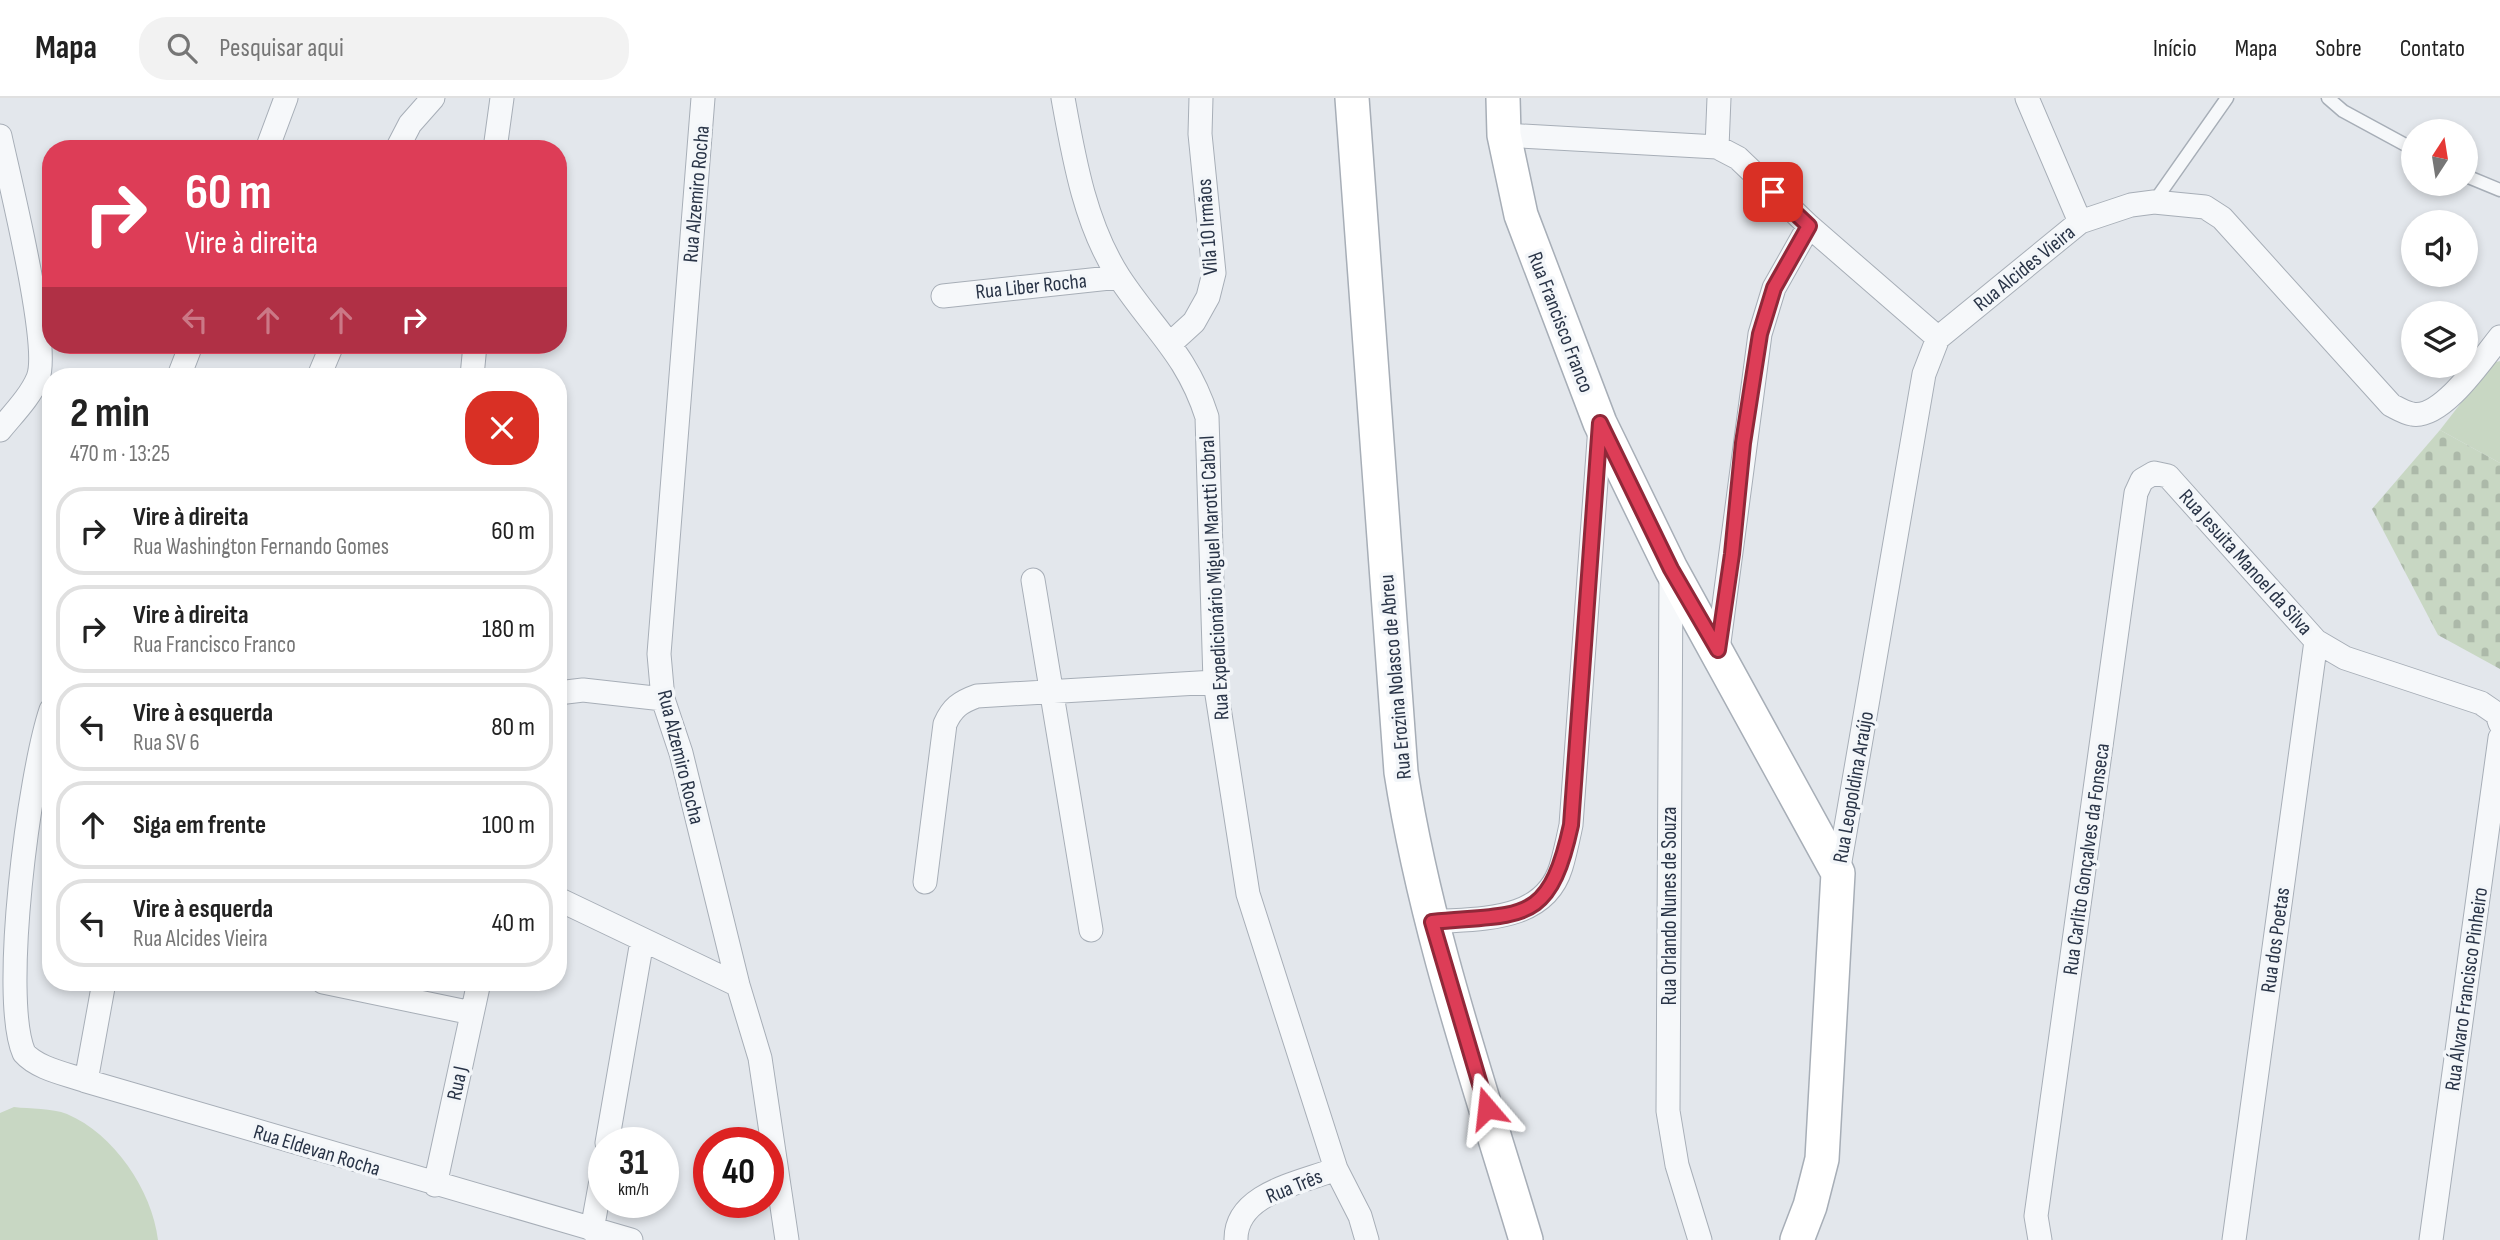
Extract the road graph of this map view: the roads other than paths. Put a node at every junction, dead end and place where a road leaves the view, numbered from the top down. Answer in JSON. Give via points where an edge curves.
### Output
{"nodes":[{"id":1,"x":286,"y":98,"type":"edge"},
{"id":2,"x":433,"y":98,"type":"edge"},
{"id":3,"x":502,"y":98,"type":"edge"},
{"id":4,"x":703,"y":98,"type":"edge"},
{"id":5,"x":1063,"y":98,"type":"edge"},
{"id":6,"x":1201,"y":98,"type":"edge"},
{"id":7,"x":1352,"y":98,"type":"edge"},
{"id":8,"x":1503,"y":98,"type":"edge"},
{"id":9,"x":1719,"y":98,"type":"edge"},
{"id":10,"x":2027,"y":98,"type":"edge"},
{"id":11,"x":2227,"y":98,"type":"edge"},
{"id":12,"x":2328,"y":98,"type":"edge"},
{"id":13,"x":1504,"y":135,"type":"junction"},
{"id":14,"x":0,"y":136,"type":"edge"},
{"id":15,"x":270,"y":140,"type":"edge"},
{"id":16,"x":402,"y":140,"type":"edge"},
{"id":17,"x":496,"y":140,"type":"edge"},
{"id":18,"x":2401,"y":143,"type":"edge"},
{"id":19,"x":1717,"y":147,"type":"junction"},
{"id":20,"x":2478,"y":181,"type":"edge"},
{"id":21,"x":2500,"y":190,"type":"edge"},
{"id":22,"x":2154,"y":202,"type":"junction"},
{"id":23,"x":2080,"y":222,"type":"junction"},
{"id":24,"x":1809,"y":226,"type":"junction"},
{"id":25,"x":1119,"y":277,"type":"junction"},
{"id":26,"x":943,"y":296,"type":"dead end"},
{"id":27,"x":2500,"y":337,"type":"edge"},
{"id":28,"x":1938,"y":338,"type":"junction"},
{"id":29,"x":1171,"y":343,"type":"junction"},
{"id":30,"x":1600,"y":423,"type":"junction"},
{"id":31,"x":0,"y":430,"type":"edge"},
{"id":32,"x":2142,"y":480,"type":"joint"},
{"id":33,"x":1671,"y":569,"type":"junction"},
{"id":34,"x":1033,"y":580,"type":"dead end"},
{"id":35,"x":2316,"y":641,"type":"junction"},
{"id":36,"x":1718,"y":650,"type":"junction"},
{"id":37,"x":1215,"y":682,"type":"junction"},
{"id":38,"x":567,"y":692,"type":"edge"},
{"id":39,"x":1053,"y":692,"type":"junction"},
{"id":40,"x":663,"y":699,"type":"junction"},
{"id":41,"x":2500,"y":723,"type":"edge"},
{"id":42,"x":2500,"y":738,"type":"edge"},
{"id":43,"x":42,"y":748,"type":"edge"},
{"id":44,"x":1838,"y":873,"type":"junction"},
{"id":45,"x":925,"y":882,"type":"dead end"},
{"id":46,"x":567,"y":904,"type":"edge"},
{"id":47,"x":1432,"y":922,"type":"junction"},
{"id":48,"x":1091,"y":930,"type":"dead end"},
{"id":49,"x":642,"y":941,"type":"junction"},
{"id":50,"x":738,"y":985,"type":"junction"},
{"id":51,"x":102,"y":991,"type":"edge"},
{"id":52,"x":366,"y":991,"type":"edge"},
{"id":53,"x":477,"y":991,"type":"edge"},
{"id":54,"x":472,"y":1013,"type":"junction"},
{"id":55,"x":86,"y":1081,"type":"junction"},
{"id":56,"x":610,"y":1127,"type":"edge"},
{"id":57,"x":1336,"y":1169,"type":"junction"},
{"id":58,"x":435,"y":1185,"type":"junction"},
{"id":59,"x":594,"y":1218,"type":"edge"},
{"id":60,"x":592,"y":1230,"type":"junction"},
{"id":61,"x":631,"y":1240,"type":"edge"},
{"id":62,"x":787,"y":1240,"type":"edge"},
{"id":63,"x":1236,"y":1240,"type":"edge"},
{"id":64,"x":1367,"y":1240,"type":"edge"},
{"id":65,"x":1526,"y":1240,"type":"edge"},
{"id":66,"x":1700,"y":1240,"type":"edge"},
{"id":67,"x":1797,"y":1240,"type":"edge"},
{"id":68,"x":2039,"y":1240,"type":"edge"},
{"id":69,"x":2234,"y":1240,"type":"edge"},
{"id":70,"x":2431,"y":1240,"type":"edge"}],
"edges":[{"from":1,"to":15,"type":"street"},
{"from":2,"to":16,"type":"street"},
{"from":3,"to":17,"type":"street"},
{"from":4,"to":40,"type":"street","name":"Rua Alzemiro Rocha","via":[[659,654]]},
{"from":5,"to":25,"type":"street","name":"Rua Expedicionário Miguel Marotti Cabral","via":[[1092,220]]},
{"from":6,"to":29,"type":"street","name":"Vila 10 Irmãos","via":[[1200,134],[1214,273],[1209,297],[1194,322]]},
{"from":7,"to":47,"type":"street","name":"Rua Erozina Nolasco de Abreu","via":[[1401,772]]},
{"from":8,"to":13,"type":"street","name":"Rua Francisco Franco"},
{"from":9,"to":19,"type":"street"},
{"from":10,"to":23,"type":"street"},
{"from":11,"to":22,"type":"lane"},
{"from":12,"to":18,"type":"lane"},
{"from":13,"to":19,"type":"street"},
{"from":13,"to":30,"type":"street","name":"Rua Francisco Franco","via":[[1521,215]]},
{"from":14,"to":31,"type":"street","via":[[41,356],[38,377]]},
{"from":19,"to":24,"type":"street","via":[[1738,158]]},
{"from":20,"to":21,"type":"lane"},
{"from":22,"to":23,"type":"street","name":"Rua Alcides Vieira"},
{"from":22,"to":27,"type":"street","name":"Rua Alcides Vieira","via":[[2205,208],[2222,218],[2391,405],[2413,415],[2429,412],[2449,398]]},
{"from":23,"to":28,"type":"street","name":"Rua Alcides Vieira"},
{"from":24,"to":28,"type":"street"},
{"from":24,"to":36,"type":"street","via":[[1774,288],[1760,334]]},
{"from":25,"to":26,"type":"street","name":"Rua Liber Rocha"},
{"from":25,"to":29,"type":"street","name":"Rua Expedicionário Miguel Marotti Cabral"},
{"from":28,"to":44,"type":"street","name":"Rua Leopoldina Araújo","via":[[1924,374]]},
{"from":29,"to":37,"type":"street","name":"Rua Expedicionário Miguel Marotti Cabral","via":[[1197,387],[1207,417]]},
{"from":30,"to":33,"type":"street","name":"Rua Francisco Franco"},
{"from":30,"to":47,"type":"street","via":[[1571,825],[1561,870],[1543,900],[1515,914]]},
{"from":32,"to":35,"type":"street","name":"Rua Jesuita Manoel da Silva","via":[[2154,473],[2168,476]]},
{"from":32,"to":68,"type":"street","name":"Rua Carlito Gonçalves da Fonseca","via":[[2136,493],[2038,1202]]},
{"from":33,"to":36,"type":"street","name":"Rua Francisco Franco"},
{"from":33,"to":66,"type":"street","name":"Rua Orlando Nunes de Souza","via":[[1668,1111],[1677,1165]]},
{"from":34,"to":39,"type":"street"},
{"from":35,"to":41,"type":"street","name":"Rua Jesuita Manoel da Silva","via":[[2344,658],[2481,703],[2497,714]]},
{"from":35,"to":69,"type":"street","name":"Rua dos Poetas"},
{"from":36,"to":44,"type":"street","name":"Rua Francisco Franco"},
{"from":37,"to":39,"type":"street"},
{"from":37,"to":57,"type":"street","name":"Rua Expedicionário Miguel Marotti Cabral","via":[[1248,894]]},
{"from":38,"to":40,"type":"street"},
{"from":39,"to":45,"type":"street","via":[[976,696],[951,711],[935,781]]},
{"from":39,"to":48,"type":"street"},
{"from":40,"to":50,"type":"street","name":"Rua Alzemiro Rocha","via":[[681,753]]},
{"from":42,"to":70,"type":"street","name":"Rua Álvaro Francisco Pinheiro"},
{"from":43,"to":55,"type":"street","name":"Rua Eldevan Rocha","via":[[13,869],[3,977],[15,1038],[24,1054],[38,1064]]},
{"from":44,"to":67,"type":"street","name":"Rua Leopoldina Araújo","via":[[1822,1158]]},
{"from":46,"to":49,"type":"street"},
{"from":47,"to":65,"type":"street","name":"Rua Erozina Nolasco de Abreu"},
{"from":49,"to":50,"type":"street"},
{"from":49,"to":56,"type":"street"},
{"from":50,"to":62,"type":"street","name":"Rua Alzemiro Rocha","via":[[760,1058]]},
{"from":51,"to":55,"type":"street"},
{"from":52,"to":54,"type":"street"},
{"from":53,"to":54,"type":"street","name":"Rua J"},
{"from":54,"to":58,"type":"street","name":"Rua J"},
{"from":55,"to":58,"type":"street","name":"Rua Eldevan Rocha"},
{"from":57,"to":63,"type":"street","name":"Rua Três","via":[[1260,1199],[1244,1210],[1236,1226]]},
{"from":57,"to":64,"type":"street","name":"Rua Expedicionário Miguel Marotti Cabral"},
{"from":58,"to":60,"type":"street","name":"Rua Eldevan Rocha"},
{"from":59,"to":60,"type":"street"},
{"from":60,"to":61,"type":"street","name":"Rua Eldevan Rocha"}]}
